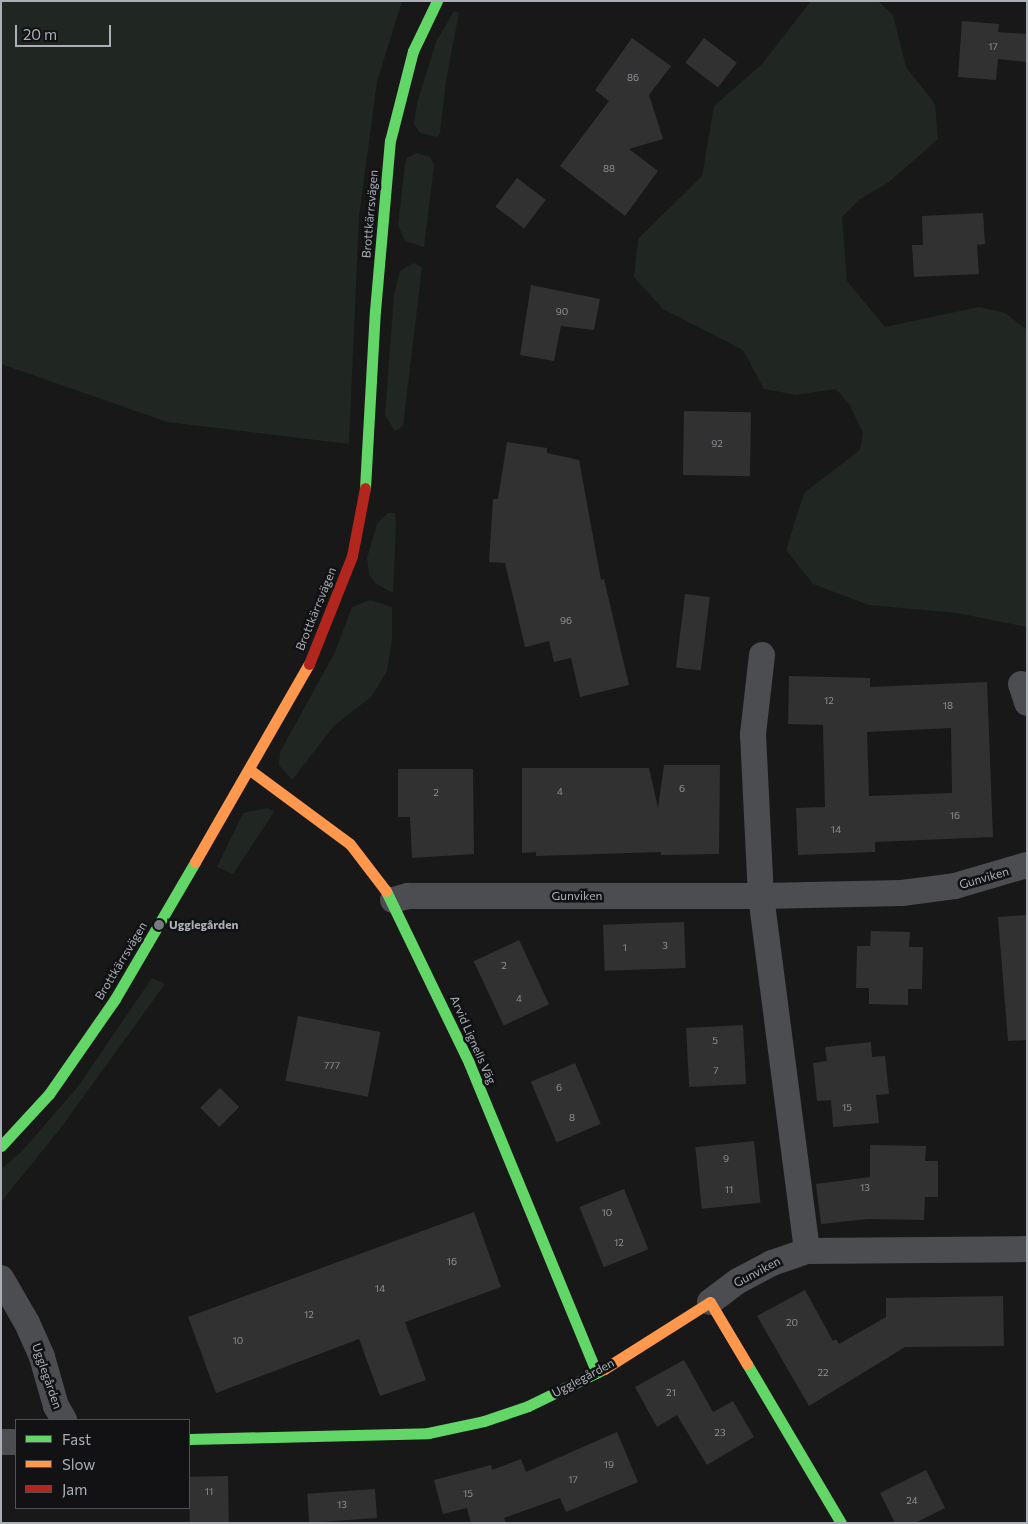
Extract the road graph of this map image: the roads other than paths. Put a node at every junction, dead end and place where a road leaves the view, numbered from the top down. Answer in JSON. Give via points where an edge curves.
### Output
{"nodes":[{"id":1,"x":437,"y":1,"type":"edge"},
{"id":2,"x":762,"y":655,"type":"dead end"},
{"id":3,"x":250,"y":770,"type":"junction"},
{"id":4,"x":1027,"y":865,"type":"edge"},
{"id":5,"x":761,"y":896,"type":"junction"},
{"id":6,"x":393,"y":900,"type":"junction"},
{"id":7,"x":1,"y":1146,"type":"edge"},
{"id":8,"x":1027,"y":1249,"type":"edge"},
{"id":9,"x":808,"y":1251,"type":"junction"},
{"id":10,"x":1,"y":1278,"type":"edge"},
{"id":11,"x":710,"y":1302,"type":"junction"},
{"id":12,"x":597,"y":1373,"type":"junction"},
{"id":13,"x":63,"y":1419,"type":"edge"},
{"id":14,"x":190,"y":1439,"type":"edge"},
{"id":15,"x":1,"y":1442,"type":"edge"},
{"id":16,"x":15,"y":1442,"type":"edge"},
{"id":17,"x":842,"y":1523,"type":"edge"}],
"edges":[{"from":1,"to":3,"type":"street","name":"Brottkärrsvägen","via":[[412,51],[390,141],[375,311],[365,490],[352,556],[314,654]]},
{"from":2,"to":5,"type":"street","via":[[753,734]]},
{"from":3,"to":6,"type":"street","name":"Arvid Lignells Väg","via":[[350,844]]},
{"from":3,"to":7,"type":"street","name":"Brottkärrsvägen","via":[[115,999],[49,1094]]},
{"from":4,"to":5,"type":"street","name":"Gunviken","via":[[955,886],[902,893]]},
{"from":5,"to":6,"type":"street","name":"Gunviken","via":[[408,896]]},
{"from":5,"to":9,"type":"street"},
{"from":6,"to":12,"type":"street","name":"Arvid Lignells Väg","via":[[465,1054]]},
{"from":8,"to":9,"type":"street","name":"Gunviken"},
{"from":9,"to":11,"type":"street","name":"Gunviken","via":[[772,1263],[738,1281]]},
{"from":10,"to":13,"type":"street","name":"Ugglegården","via":[[27,1323]]},
{"from":11,"to":12,"type":"street","name":"Ugglegården"},
{"from":11,"to":17,"type":"street"},
{"from":12,"to":14,"type":"street","name":"Ugglegården","via":[[528,1406],[484,1422],[428,1433]]},
{"from":15,"to":16,"type":"street"}]}
